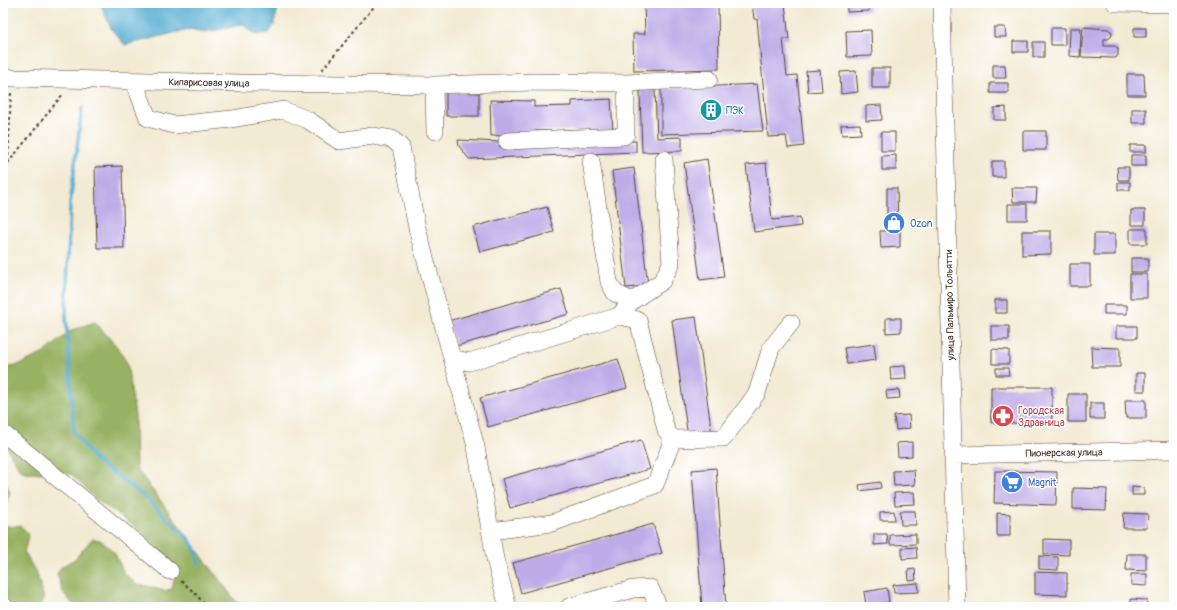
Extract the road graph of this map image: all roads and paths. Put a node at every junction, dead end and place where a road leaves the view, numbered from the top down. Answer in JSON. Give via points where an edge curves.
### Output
{"nodes":[{"id":1,"x":377,"y":3,"type":"edge"},
{"id":2,"x":942,"y":3,"type":"edge"},
{"id":3,"x":1115,"y":3,"type":"edge"},
{"id":4,"x":1174,"y":4,"type":"edge"},
{"id":5,"x":8,"y":77,"type":"edge"},
{"id":6,"x":709,"y":79,"type":"dead end"},
{"id":7,"x":74,"y":80,"type":"junction"},
{"id":8,"x":134,"y":81,"type":"junction"},
{"id":9,"x":311,"y":83,"type":"junction"},
{"id":10,"x":626,"y":83,"type":"junction"},
{"id":11,"x":434,"y":85,"type":"junction"},
{"id":12,"x":435,"y":131,"type":"dead end"},
{"id":13,"x":507,"y":141,"type":"dead end"},
{"id":14,"x":664,"y":159,"type":"dead end"},
{"id":15,"x":591,"y":161,"type":"dead end"},
{"id":16,"x":8,"y":163,"type":"junction"},
{"id":17,"x":3,"y":167,"type":"edge"},
{"id":18,"x":632,"y":301,"type":"junction"},
{"id":19,"x":619,"y":316,"type":"junction"},
{"id":20,"x":791,"y":323,"type":"dead end"},
{"id":21,"x":452,"y":358,"type":"junction"},
{"id":22,"x":3,"y":433,"type":"edge"},
{"id":23,"x":673,"y":439,"type":"junction"},
{"id":24,"x":1174,"y":450,"type":"edge"},
{"id":25,"x":953,"y":455,"type":"junction"},
{"id":26,"x":490,"y":531,"type":"junction"},
{"id":27,"x":170,"y":571,"type":"joint"},
{"id":28,"x":207,"y":607,"type":"edge"},
{"id":29,"x":508,"y":607,"type":"edge"},
{"id":30,"x":569,"y":607,"type":"edge"},
{"id":31,"x":658,"y":607,"type":"edge"},
{"id":32,"x":957,"y":607,"type":"edge"}],
"edges":[{"from":1,"to":9,"type":"path"},
{"from":2,"to":25,"type":"street","name":"улица Пальмиро Тольятти"},
{"from":3,"to":4,"type":"street"},
{"from":5,"to":7,"type":"street","name":"Кипарисовая улица"},
{"from":5,"to":16,"type":"path"},
{"from":6,"to":10,"type":"street","name":"Кипарисовая улица"},
{"from":7,"to":8,"type":"street","name":"Кипарисовая улица"},
{"from":7,"to":16,"type":"path"},
{"from":8,"to":9,"type":"street","name":"Кипарисовая улица"},
{"from":8,"to":21,"type":"street","via":[[148,118],[174,125],[283,110],[308,120],[339,141],[373,136],[392,140],[401,147],[417,228]]},
{"from":9,"to":11,"type":"street","name":"Кипарисовая улица"},
{"from":10,"to":11,"type":"street","name":"Кипарисовая улица"},
{"from":10,"to":13,"type":"street","via":[[624,136]]},
{"from":11,"to":12,"type":"street"},
{"from":14,"to":18,"type":"street","via":[[671,264],[662,281]]},
{"from":15,"to":18,"type":"street","via":[[609,282],[615,293]]},
{"from":16,"to":17,"type":"path"},
{"from":18,"to":19,"type":"street"},
{"from":19,"to":21,"type":"street","via":[[469,362]]},
{"from":19,"to":23,"type":"street","via":[[638,320],[666,430]]},
{"from":20,"to":23,"type":"street","via":[[771,348],[757,393],[724,438]]},
{"from":21,"to":26,"type":"street","via":[[476,447]]},
{"from":22,"to":27,"type":"street"},
{"from":23,"to":26,"type":"street","via":[[655,485],[552,523]]},
{"from":24,"to":25,"type":"street","name":"Пионерская улица"},
{"from":25,"to":32,"type":"street","name":"улица Пальмиро Тольятти"},
{"from":26,"to":29,"type":"street"},
{"from":27,"to":28,"type":"path"},
{"from":30,"to":31,"type":"street","via":[[633,589],[650,588]]}]}
